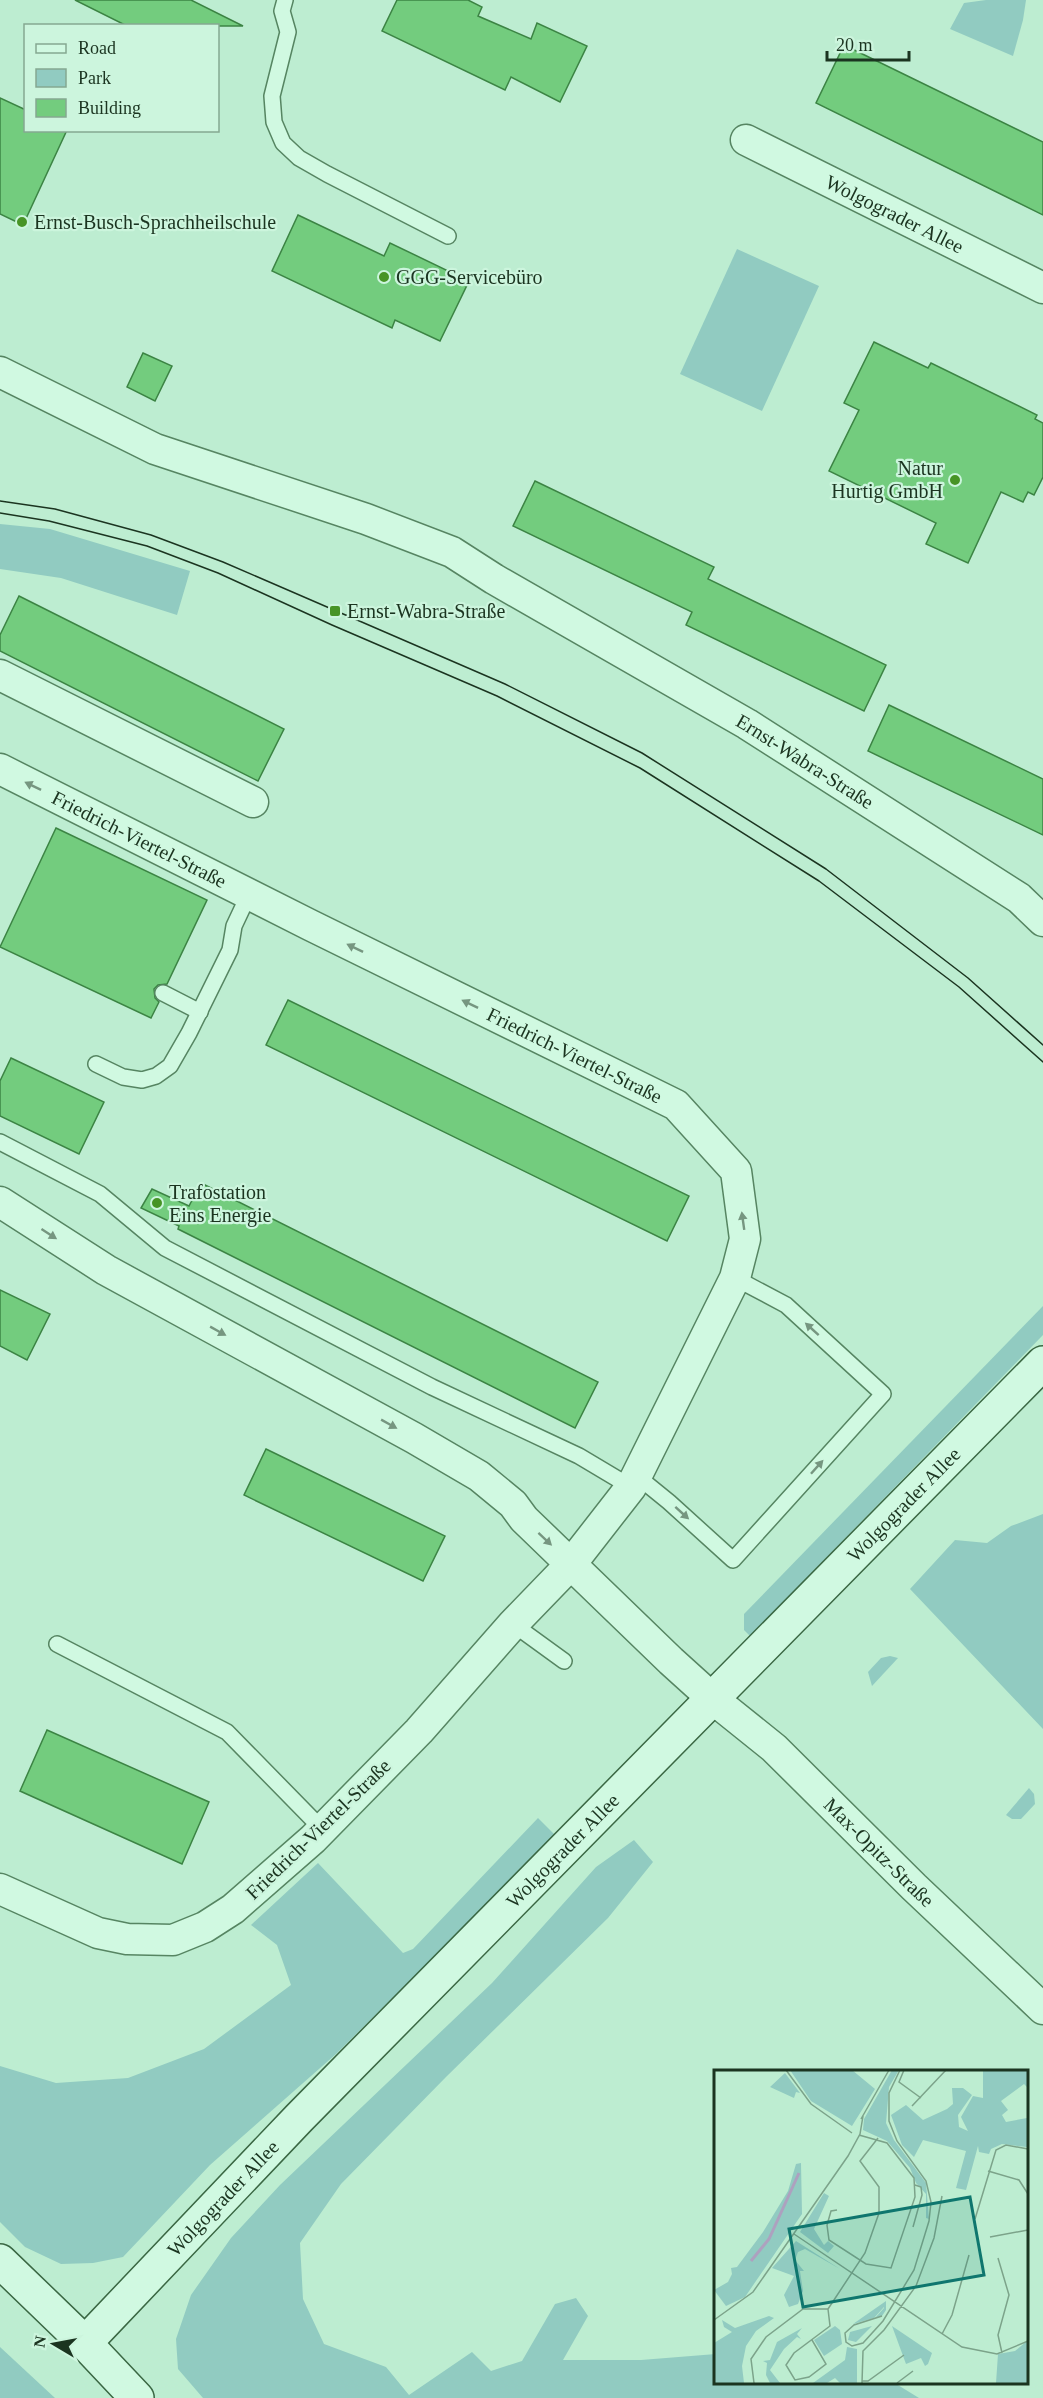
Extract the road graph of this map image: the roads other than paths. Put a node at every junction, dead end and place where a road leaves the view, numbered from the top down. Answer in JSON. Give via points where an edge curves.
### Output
{"nodes":[{"id":1,"x":285,"y":0,"type":"edge"},
{"id":2,"x":746,"y":140,"type":"dead end"},
{"id":3,"x":448,"y":236,"type":"dead end"},
{"id":4,"x":1043,"y":288,"type":"edge"},
{"id":5,"x":0,"y":372,"type":"edge"},
{"id":6,"x":0,"y":675,"type":"edge"},
{"id":7,"x":0,"y":769,"type":"edge"},
{"id":8,"x":253,"y":802,"type":"dead end"},
{"id":9,"x":249,"y":894,"type":"junction"},
{"id":10,"x":1043,"y":921,"type":"edge"},
{"id":11,"x":163,"y":993,"type":"dead end"},
{"id":12,"x":200,"y":1012,"type":"junction"},
{"id":13,"x":96,"y":1064,"type":"dead end"},
{"id":14,"x":0,"y":1142,"type":"edge"},
{"id":15,"x":0,"y":1202,"type":"edge"},
{"id":16,"x":735,"y":1278,"type":"junction"},
{"id":17,"x":1043,"y":1363,"type":"edge"},
{"id":18,"x":634,"y":1482,"type":"junction"},
{"id":19,"x":571,"y":1564,"type":"junction"},
{"id":20,"x":513,"y":1624,"type":"junction"},
{"id":21,"x":57,"y":1644,"type":"dead end"},
{"id":22,"x":564,"y":1661,"type":"dead end"},
{"id":23,"x":713,"y":1699,"type":"junction"},
{"id":24,"x":322,"y":1829,"type":"junction"},
{"id":25,"x":0,"y":1889,"type":"edge"},
{"id":26,"x":1043,"y":2009,"type":"edge"},
{"id":27,"x":0,"y":2261,"type":"edge"},
{"id":28,"x":84,"y":2343,"type":"junction"},
{"id":29,"x":137,"y":2398,"type":"edge"}],
"edges":[{"from":1,"to":3,"type":"lane","via":[[282,11],[288,32],[272,96],[274,122],[284,142],[299,158],[318,169]]},
{"from":2,"to":4,"type":"street","name":"Wolgograder Allee"},
{"from":5,"to":10,"type":"street","name":"Ernst-Wabra-Straße","via":[[155,449],[452,552],[747,724],[1019,898]]},
{"from":6,"to":8,"type":"street"},
{"from":9,"to":7,"type":"street","name":"Friedrich-Viertel-Straße","one_way":true},
{"from":9,"to":12,"type":"lane","via":[[234,926],[230,950]]},
{"from":16,"to":9,"type":"street","name":"Friedrich-Viertel-Straße","one_way":true,"via":[[745,1239],[736,1171],[676,1106]]},
{"from":11,"to":12,"type":"lane"},
{"from":12,"to":13,"type":"lane","via":[[170,1066],[156,1076],[142,1080],[123,1077]]},
{"from":14,"to":18,"type":"lane","via":[[100,1194],[165,1248],[432,1388]]},
{"from":15,"to":19,"type":"street","one_way":true,"via":[[106,1270],[479,1476],[513,1504]]},
{"from":16,"to":18,"type":"street","name":"Friedrich-Viertel-Straße"},
{"from":18,"to":16,"type":"lane","one_way":true,"via":[[669,1502],[733,1560],[883,1394],[786,1305]]},
{"from":17,"to":23,"type":"main road","name":"Wolgograder Allee"},
{"from":18,"to":19,"type":"street","name":"Friedrich-Viertel-Straße"},
{"from":19,"to":20,"type":"street","name":"Friedrich-Viertel-Straße"},
{"from":19,"to":23,"type":"street"},
{"from":20,"to":22,"type":"lane"},
{"from":20,"to":24,"type":"street","name":"Friedrich-Viertel-Straße","via":[[419,1731]]},
{"from":21,"to":24,"type":"lane","via":[[227,1732]]},
{"from":23,"to":26,"type":"street","name":"Max-Opitz-Straße","via":[[774,1748]]},
{"from":23,"to":28,"type":"main road","name":"Wolgograder Allee","via":[[315,2102]]},
{"from":24,"to":25,"type":"street","name":"Friedrich-Viertel-Straße","via":[[233,1909],[205,1927],[173,1940],[127,1939],[98,1933]]},
{"from":27,"to":28,"type":"main road"},
{"from":28,"to":29,"type":"main road"}]}
